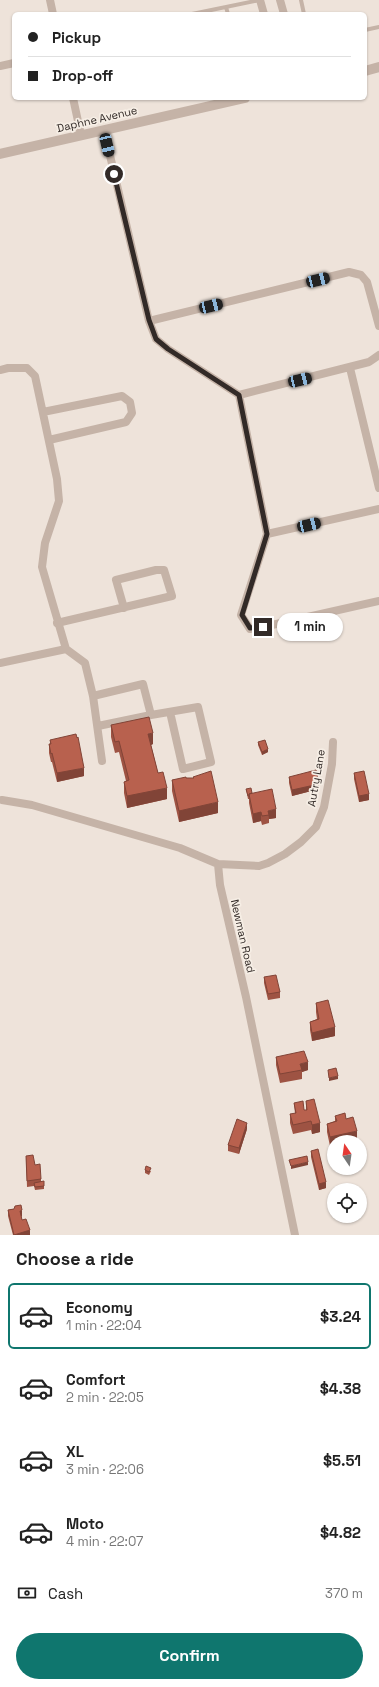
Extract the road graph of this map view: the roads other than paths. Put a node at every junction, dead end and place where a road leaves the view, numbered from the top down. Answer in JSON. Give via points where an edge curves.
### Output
{"nodes":[{"id":1,"x":50,"y":0,"type":"edge"},
{"id":2,"x":260,"y":0,"type":"edge"},
{"id":3,"x":280,"y":0,"type":"edge"},
{"id":4,"x":301,"y":0,"type":"edge"},
{"id":5,"x":226,"y":7,"type":"junction"},
{"id":6,"x":53,"y":12,"type":"edge"},
{"id":7,"x":202,"y":12,"type":"edge"},
{"id":8,"x":227,"y":12,"type":"edge"},
{"id":9,"x":263,"y":12,"type":"edge"},
{"id":10,"x":283,"y":12,"type":"edge"},
{"id":11,"x":304,"y":12,"type":"edge"},
{"id":12,"x":379,"y":27,"type":"edge"},
{"id":13,"x":367,"y":30,"type":"edge"},
{"id":14,"x":12,"y":63,"type":"edge"},
{"id":15,"x":0,"y":66,"type":"edge"},
{"id":16,"x":379,"y":67,"type":"edge"},
{"id":17,"x":367,"y":70,"type":"edge"},
{"id":18,"x":73,"y":100,"type":"edge"},
{"id":19,"x":236,"y":100,"type":"edge"},
{"id":20,"x":104,"y":130,"type":"junction"},
{"id":21,"x":82,"y":135,"type":"junction"},
{"id":22,"x":0,"y":154,"type":"edge"},
{"id":23,"x":149,"y":320,"type":"junction"},
{"id":24,"x":379,"y":326,"type":"edge"},
{"id":25,"x":379,"y":355,"type":"edge"},
{"id":26,"x":350,"y":368,"type":"junction"},
{"id":27,"x":0,"y":370,"type":"edge"},
{"id":28,"x":239,"y":395,"type":"junction"},
{"id":29,"x":42,"y":412,"type":"junction"},
{"id":30,"x":49,"y":440,"type":"junction"},
{"id":31,"x":379,"y":488,"type":"edge"},
{"id":32,"x":379,"y":509,"type":"edge"},
{"id":33,"x":267,"y":534,"type":"junction"},
{"id":34,"x":379,"y":601,"type":"edge"},
{"id":35,"x":124,"y":608,"type":"junction"},
{"id":36,"x":58,"y":623,"type":"junction"},
{"id":37,"x":66,"y":648,"type":"junction"},
{"id":38,"x":0,"y":663,"type":"edge"},
{"id":39,"x":93,"y":696,"type":"junction"},
{"id":40,"x":170,"y":712,"type":"junction"},
{"id":41,"x":150,"y":715,"type":"junction"},
{"id":42,"x":98,"y":726,"type":"junction"},
{"id":43,"x":333,"y":742,"type":"dead end"},
{"id":44,"x":102,"y":761,"type":"dead end"},
{"id":45,"x":2,"y":800,"type":"dead end"},
{"id":46,"x":218,"y":864,"type":"junction"},
{"id":47,"x":295,"y":1235,"type":"edge"}],
"edges":[{"from":1,"to":6,"type":"street"},
{"from":2,"to":5,"type":"lane"},
{"from":2,"to":9,"type":"street"},
{"from":3,"to":10,"type":"street"},
{"from":4,"to":11,"type":"lane"},
{"from":5,"to":7,"type":"lane"},
{"from":5,"to":8,"type":"lane"},
{"from":12,"to":13,"type":"lane"},
{"from":14,"to":15,"type":"street"},
{"from":16,"to":17,"type":"street"},
{"from":18,"to":21,"type":"street"},
{"from":19,"to":20,"type":"street","name":"Daphne Avenue"},
{"from":20,"to":21,"type":"street","name":"Daphne Avenue"},
{"from":20,"to":23,"type":"street"},
{"from":21,"to":22,"type":"street","name":"Daphne Avenue"},
{"from":23,"to":24,"type":"street","via":[[349,272],[361,275],[367,282]]},
{"from":23,"to":28,"type":"street","via":[[156,339]]},
{"from":25,"to":26,"type":"street","via":[[369,362]]},
{"from":26,"to":28,"type":"street"},
{"from":26,"to":31,"type":"street"},
{"from":27,"to":29,"type":"street","via":[[27,368],[35,376]]},
{"from":28,"to":33,"type":"street"},
{"from":29,"to":30,"type":"street"},
{"from":29,"to":30,"type":"street","via":[[122,396],[130,402],[132,413],[126,422]]},
{"from":30,"to":36,"type":"street","via":[[59,501],[45,542],[42,567]]},
{"from":32,"to":33,"type":"street"},
{"from":33,"to":34,"type":"street","via":[[242,615],[250,628]]},
{"from":35,"to":35,"type":"street","via":[[172,596],[164,570],[116,580]]},
{"from":35,"to":36,"type":"street"},
{"from":36,"to":37,"type":"street"},
{"from":37,"to":38,"type":"street"},
{"from":37,"to":39,"type":"street","via":[[85,663]]},
{"from":39,"to":41,"type":"street","via":[[142,684]]},
{"from":39,"to":42,"type":"street"},
{"from":40,"to":40,"type":"street","via":[[198,707],[211,762],[183,769]]},
{"from":40,"to":41,"type":"street"},
{"from":41,"to":42,"type":"street"},
{"from":42,"to":44,"type":"street"},
{"from":43,"to":46,"type":"street","name":"Autry Lane","via":[[324,808],[316,827],[302,842],[268,863],[249,867]]},
{"from":45,"to":46,"type":"street","via":[[32,805],[180,848]]},
{"from":46,"to":47,"type":"street","name":"Newman Road","via":[[220,885],[246,996]]}]}
